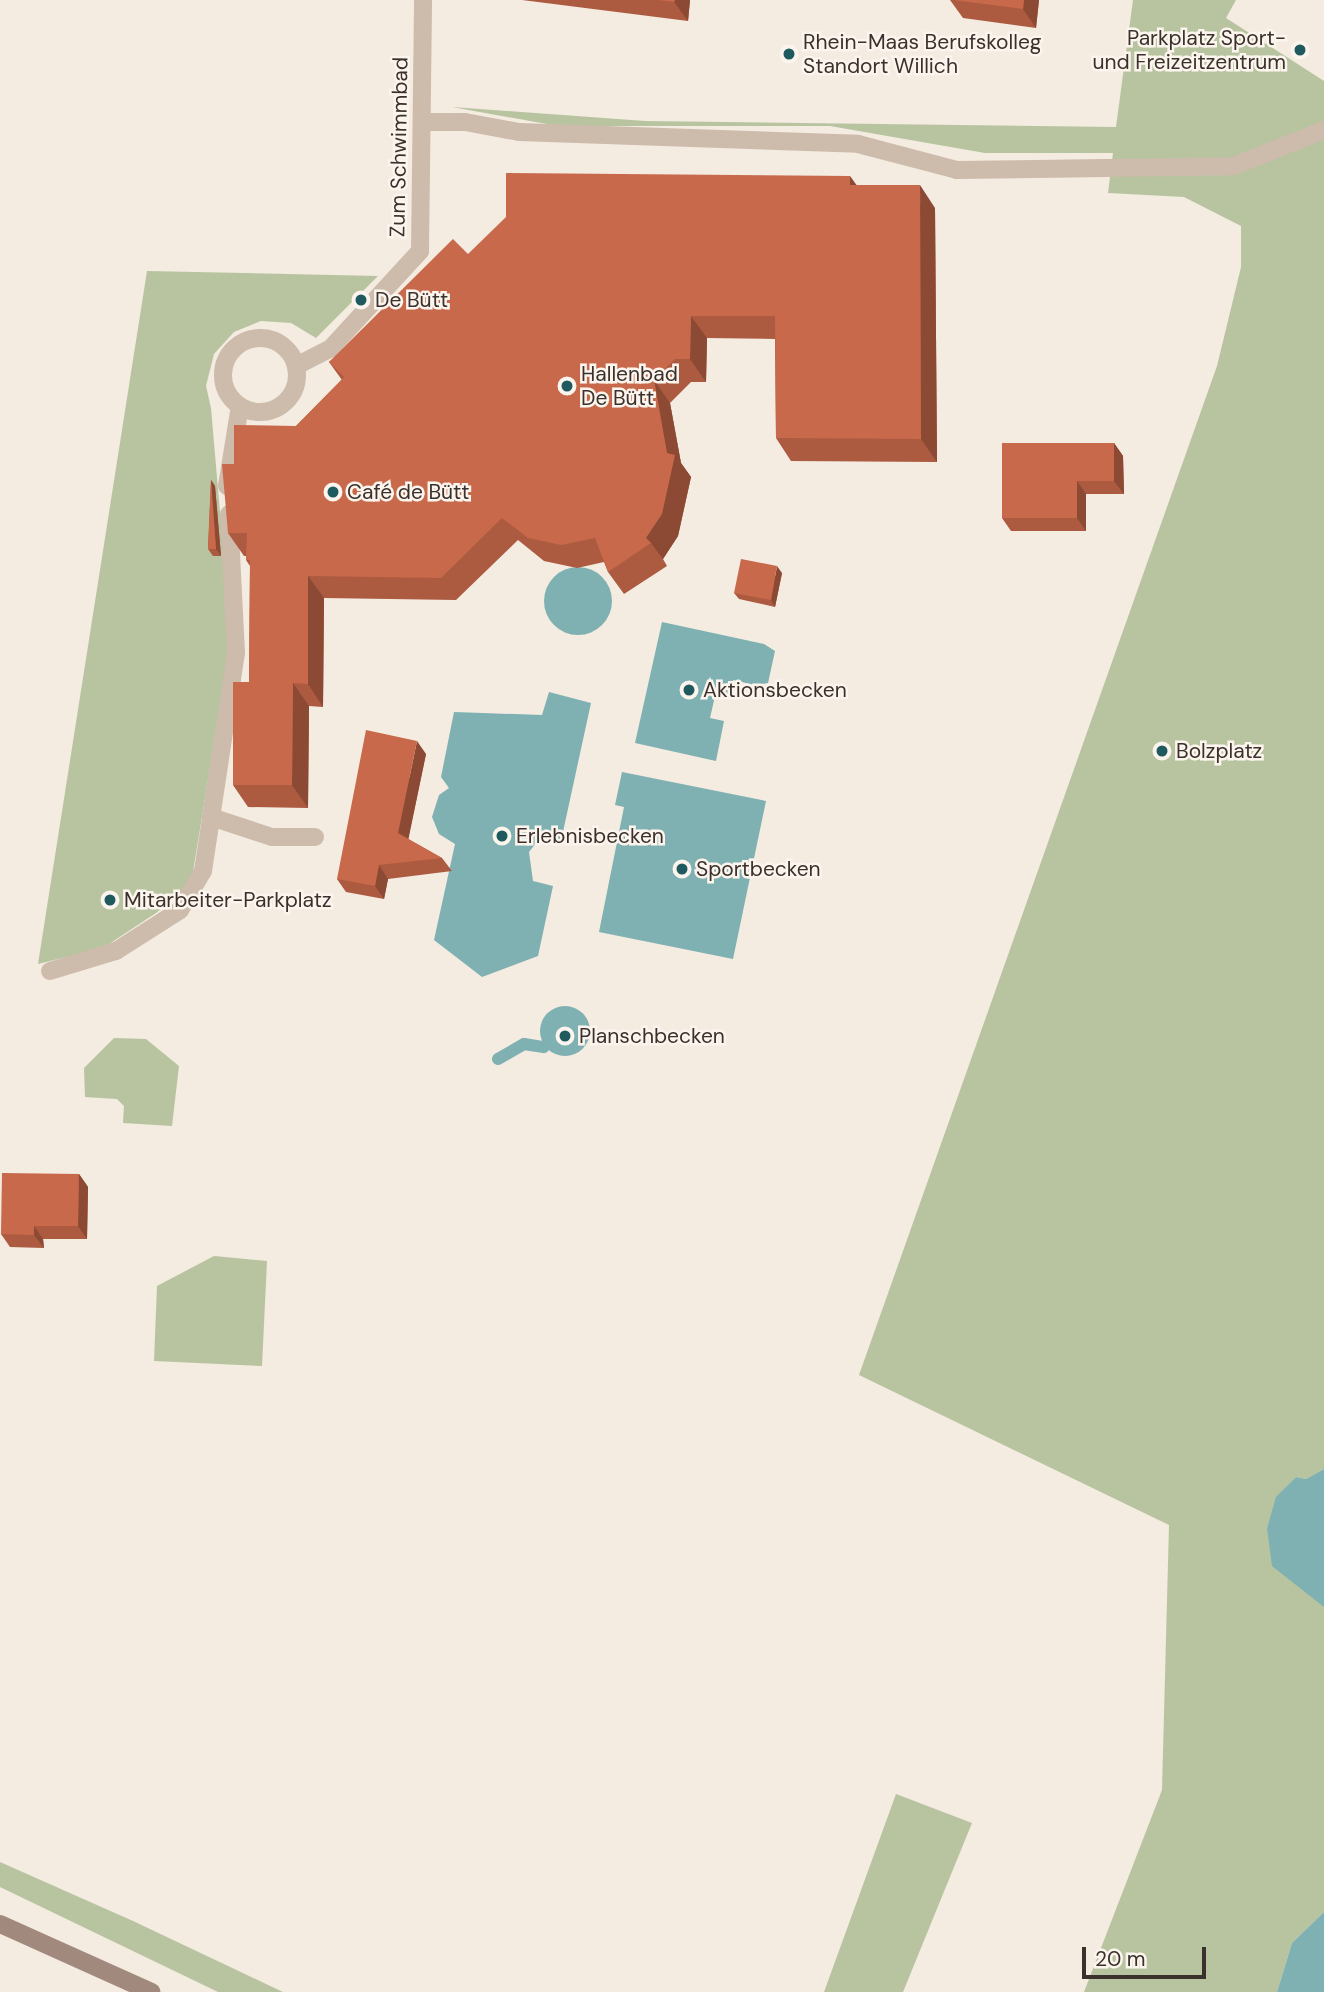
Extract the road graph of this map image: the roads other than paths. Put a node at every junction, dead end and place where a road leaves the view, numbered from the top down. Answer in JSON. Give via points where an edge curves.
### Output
{"nodes":[{"id":1,"x":424,"y":0,"type":"edge"},
{"id":2,"x":424,"y":122,"type":"junction"},
{"id":3,"x":1324,"y":130,"type":"edge"},
{"id":4,"x":296,"y":366,"type":"junction"},
{"id":5,"x":240,"y":406,"type":"junction"},
{"id":6,"x":211,"y":817,"type":"junction"},
{"id":7,"x":315,"y":837,"type":"dead end"},
{"id":8,"x":50,"y":971,"type":"dead end"},
{"id":9,"x":0,"y":1924,"type":"edge"},
{"id":10,"x":151,"y":1992,"type":"edge"}],
"edges":[{"from":1,"to":2,"type":"street","name":"Zum Schwimmbad"},
{"from":2,"to":3,"type":"street","via":[[465,122],[519,132],[858,144],[957,170],[1234,166]]},
{"from":2,"to":4,"type":"street","name":"Zum Schwimmbad","via":[[420,251],[331,349]]},
{"from":4,"to":5,"type":"street","via":[[292,395],[282,405],[268,412]]},
{"from":4,"to":5,"type":"street","via":[[283,345],[272,340],[238,345],[229,354],[223,377],[225,388]]},
{"from":5,"to":6,"type":"street","via":[[226,477],[236,653]]},
{"from":6,"to":7,"type":"street","via":[[272,836]]},
{"from":6,"to":8,"type":"street","via":[[203,871],[180,910],[116,951]]},
{"from":9,"to":10,"type":"main road"}]}
